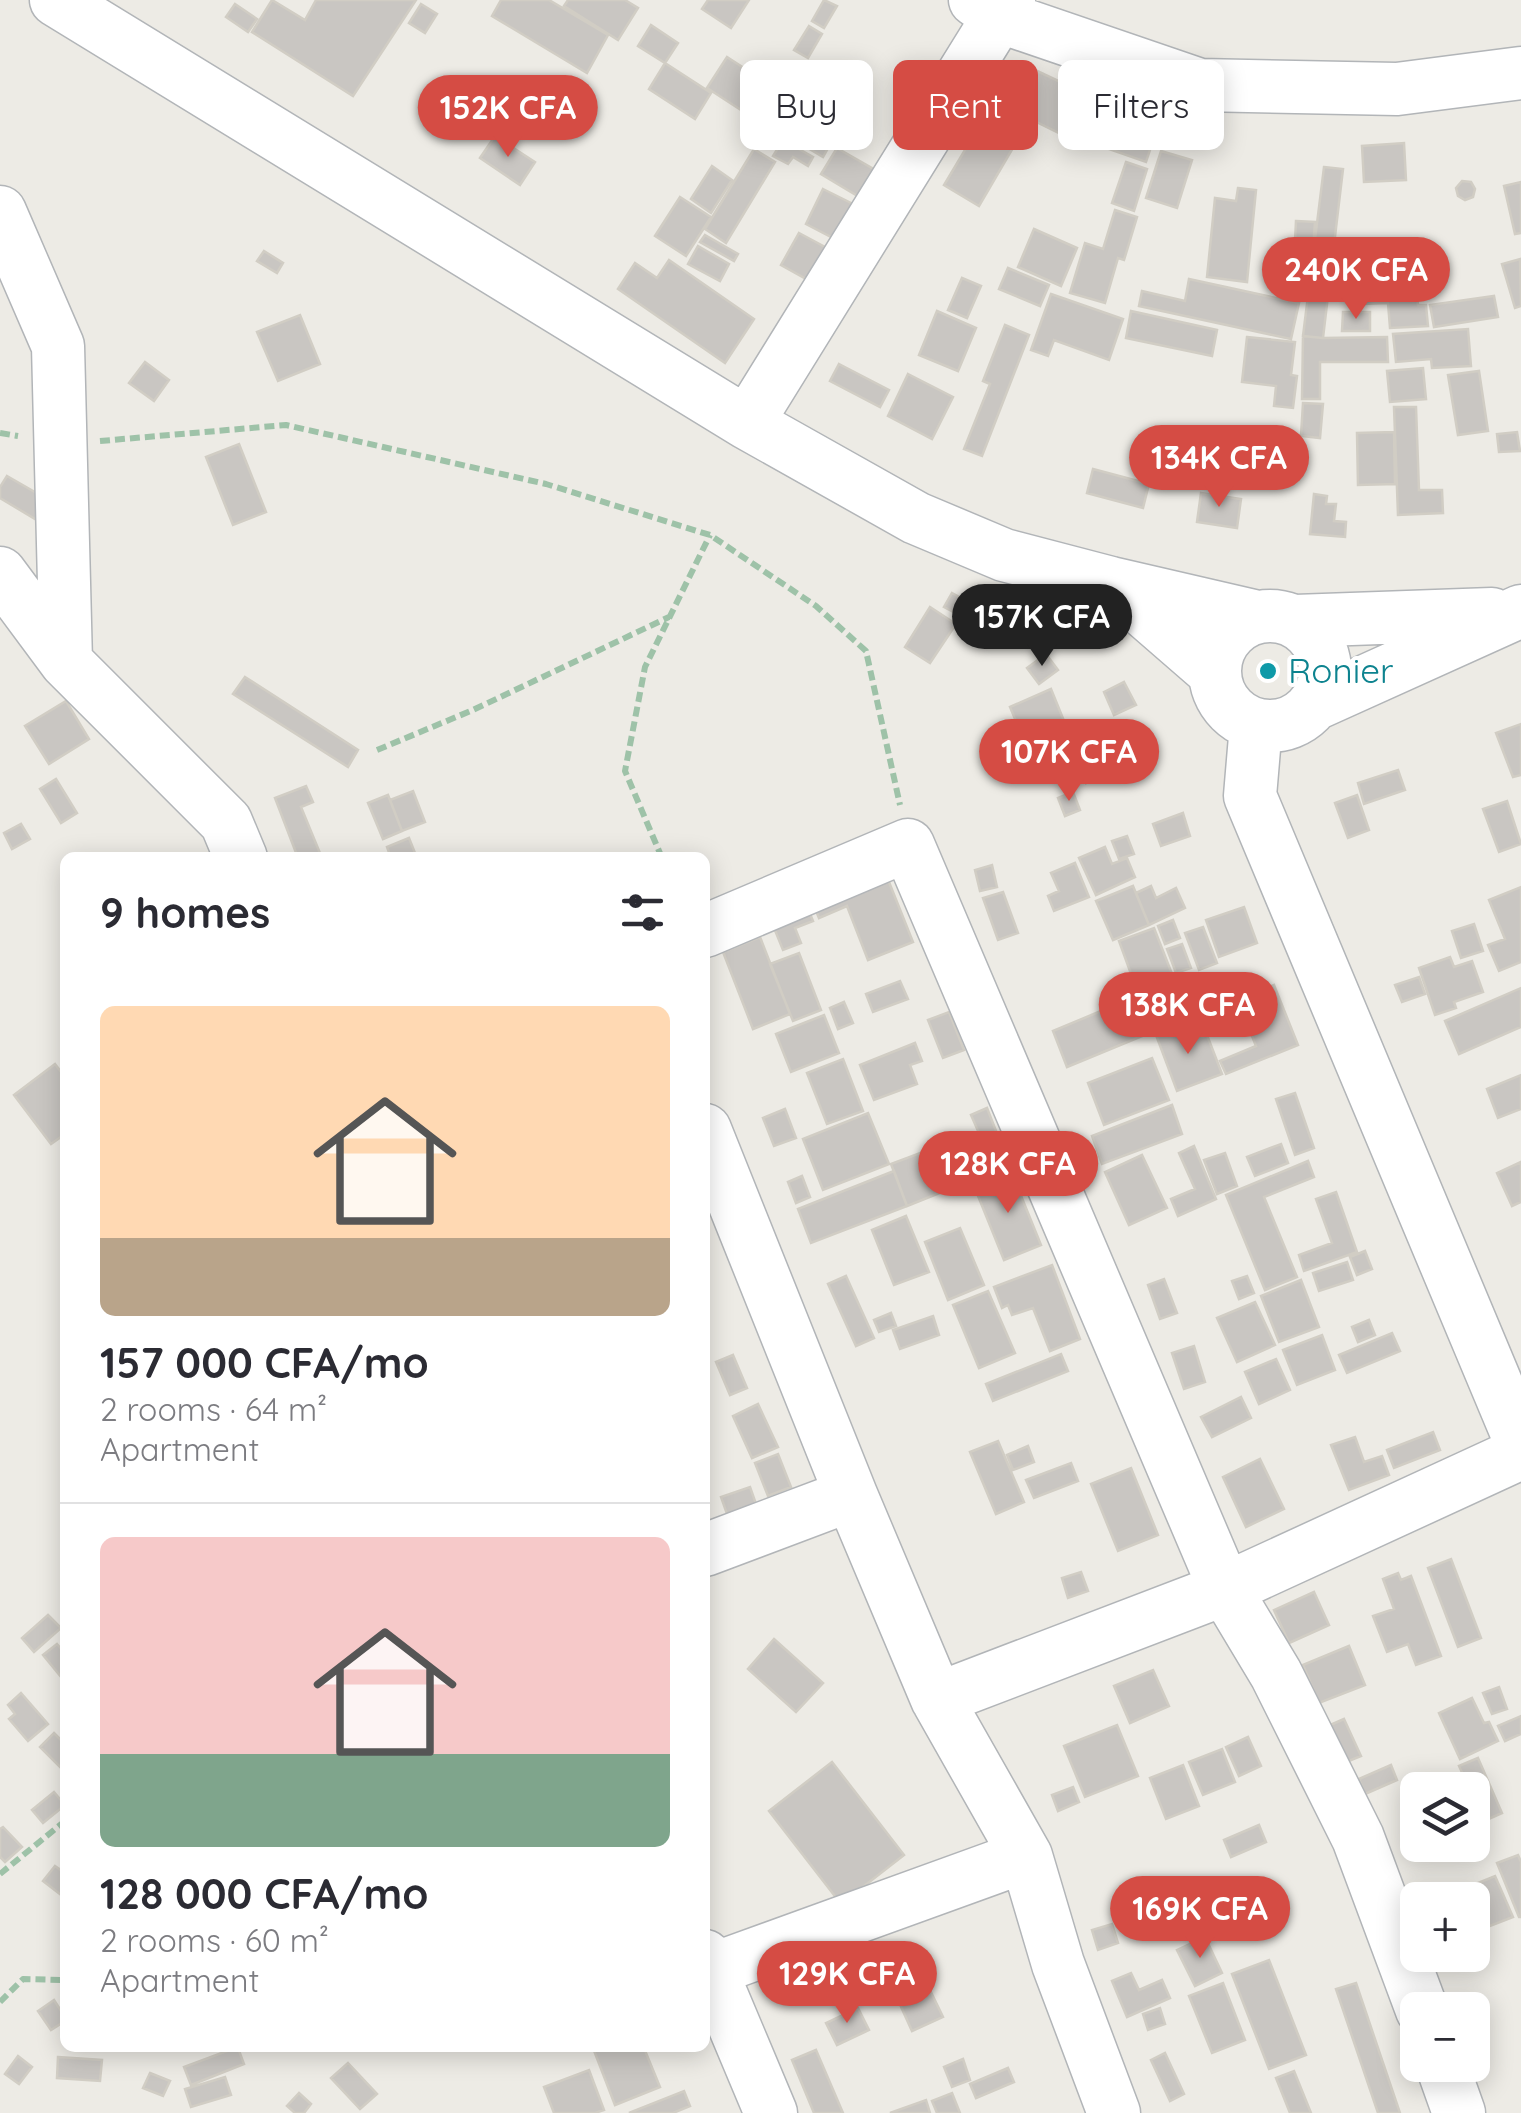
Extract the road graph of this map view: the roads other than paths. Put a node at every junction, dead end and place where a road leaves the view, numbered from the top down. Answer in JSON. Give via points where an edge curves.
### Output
{"nodes":[{"id":1,"x":56,"y":0,"type":"edge"},
{"id":2,"x":994,"y":5,"type":"edge"},
{"id":3,"x":1521,"y":73,"type":"edge"},
{"id":4,"x":0,"y":212,"type":"edge"},
{"id":5,"x":746,"y":423,"type":"junction"},
{"id":6,"x":0,"y":573,"type":"edge"},
{"id":7,"x":1110,"y":583,"type":"junction"},
{"id":8,"x":1520,"y":612,"type":"edge"},
{"id":9,"x":1276,"y":619,"type":"junction"},
{"id":10,"x":66,"y":662,"type":"junction"},
{"id":11,"x":1215,"y":674,"type":"junction"},
{"id":12,"x":1314,"y":704,"type":"junction"},
{"id":13,"x":1256,"y":724,"type":"junction"},
{"id":14,"x":238,"y":852,"type":"edge"},
{"id":15,"x":710,"y":929,"type":"edge"},
{"id":16,"x":710,"y":1142,"type":"edge"},
{"id":17,"x":1511,"y":1389,"type":"edge"},
{"id":18,"x":1521,"y":1443,"type":"edge"},
{"id":19,"x":1521,"y":1453,"type":"edge"},
{"id":20,"x":851,"y":1495,"type":"junction"},
{"id":21,"x":710,"y":1548,"type":"edge"},
{"id":22,"x":1225,"y":1590,"type":"junction"},
{"id":23,"x":937,"y":1698,"type":"junction"},
{"id":24,"x":1026,"y":1856,"type":"junction"},
{"id":25,"x":710,"y":1962,"type":"edge"},
{"id":26,"x":710,"y":1968,"type":"edge"},
{"id":27,"x":1415,"y":1992,"type":"edge"},
{"id":28,"x":1448,"y":2082,"type":"edge"},
{"id":29,"x":771,"y":2113,"type":"edge"},
{"id":30,"x":1114,"y":2113,"type":"edge"},
{"id":31,"x":1459,"y":2113,"type":"edge"}],
"edges":[{"from":1,"to":5,"type":"street"},
{"from":2,"to":3,"type":"street","via":[[1200,85],[1397,89]]},
{"from":2,"to":5,"type":"street"},
{"from":4,"to":10,"type":"street","via":[[58,346]]},
{"from":5,"to":7,"type":"street","via":[[916,518],[1004,555]]},
{"from":6,"to":10,"type":"street"},
{"from":7,"to":9,"type":"street"},
{"from":7,"to":11,"type":"street"},
{"from":8,"to":9,"type":"street"},
{"from":8,"to":12,"type":"street"},
{"from":9,"to":11,"type":"street","via":[[1240,624],[1217,654]]},
{"from":9,"to":12,"type":"street","via":[[1311,633],[1321,650],[1324,687]]},
{"from":10,"to":14,"type":"street","via":[[226,822]]},
{"from":11,"to":13,"type":"street","via":[[1235,714]]},
{"from":12,"to":13,"type":"street","via":[[1279,726]]},
{"from":13,"to":17,"type":"street","via":[[1250,796]]},
{"from":15,"to":22,"type":"street","via":[[908,845]]},
{"from":16,"to":20,"type":"street"},
{"from":17,"to":18,"type":"street"},
{"from":19,"to":22,"type":"street"},
{"from":20,"to":21,"type":"street"},
{"from":20,"to":23,"type":"street"},
{"from":22,"to":23,"type":"street"},
{"from":22,"to":27,"type":"street","via":[[1276,1674],[1358,1838]]},
{"from":23,"to":24,"type":"street"},
{"from":24,"to":25,"type":"street"},
{"from":24,"to":30,"type":"street"},
{"from":26,"to":29,"type":"street"},
{"from":28,"to":31,"type":"street"}]}
